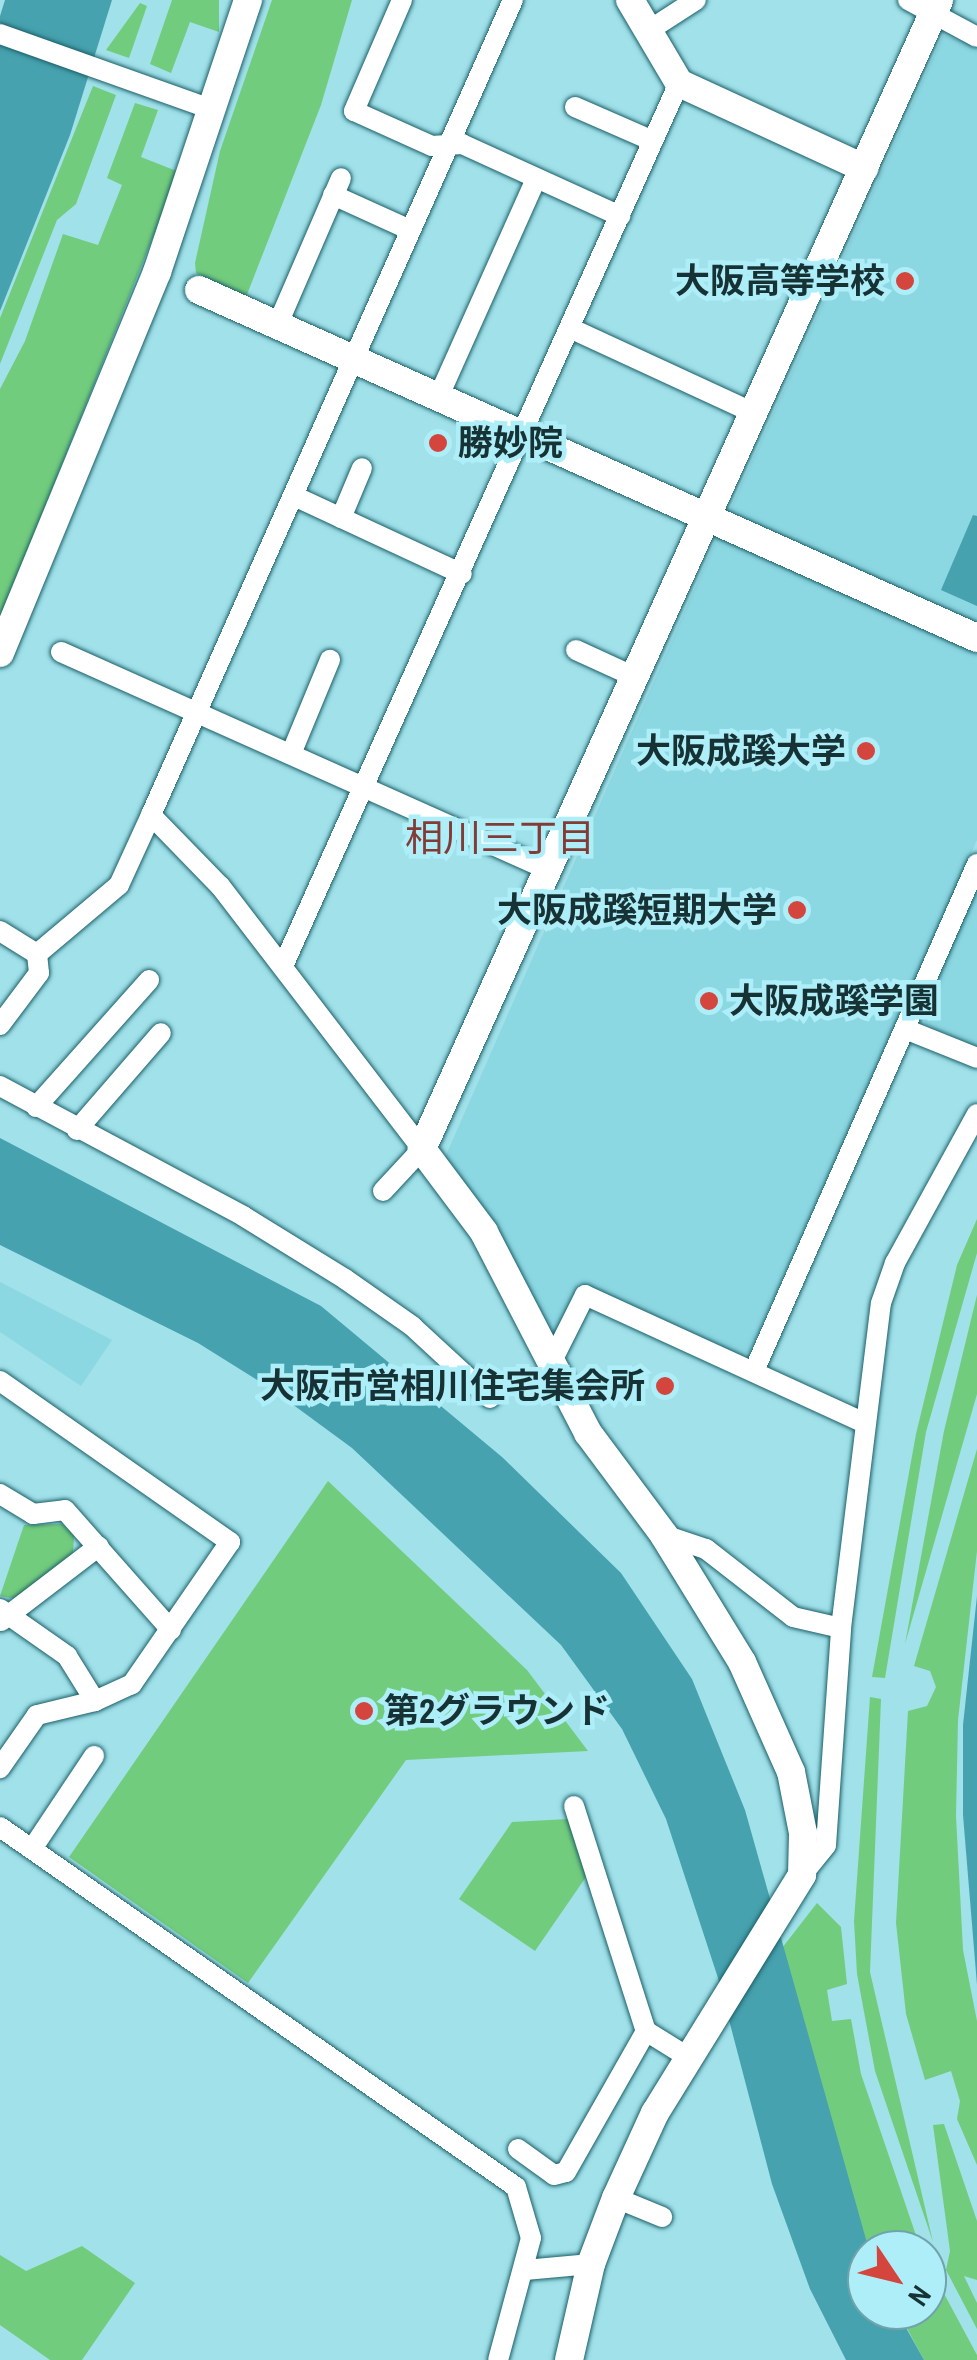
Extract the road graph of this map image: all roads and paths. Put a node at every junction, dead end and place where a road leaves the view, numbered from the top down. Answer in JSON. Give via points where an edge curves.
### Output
{"nodes":[{"id":1,"x":248,"y":0,"type":"edge"},
{"id":2,"x":402,"y":0,"type":"edge"},
{"id":3,"x":512,"y":0,"type":"edge"},
{"id":4,"x":630,"y":0,"type":"edge"},
{"id":5,"x":696,"y":0,"type":"edge"},
{"id":6,"x":927,"y":5,"type":"edge"},
{"id":7,"x":648,"y":30,"type":"junction"},
{"id":8,"x":0,"y":34,"type":"edge"},
{"id":9,"x":977,"y":37,"type":"edge"},
{"id":10,"x":679,"y":82,"type":"junction"},
{"id":11,"x":200,"y":105,"type":"junction"},
{"id":12,"x":575,"y":107,"type":"dead end"},
{"id":13,"x":653,"y":141,"type":"junction"},
{"id":14,"x":447,"y":145,"type":"junction"},
{"id":15,"x":864,"y":168,"type":"junction"},
{"id":16,"x":536,"y":178,"type":"junction"},
{"id":17,"x":620,"y":216,"type":"junction"},
{"id":18,"x":410,"y":230,"type":"junction"},
{"id":19,"x":199,"y":290,"type":"dead end"},
{"id":20,"x":277,"y":326,"type":"junction"},
{"id":21,"x":570,"y":328,"type":"junction"},
{"id":22,"x":352,"y":361,"type":"junction"},
{"id":23,"x":438,"y":398,"type":"junction"},
{"id":24,"x":754,"y":413,"type":"junction"},
{"id":25,"x":523,"y":436,"type":"junction"},
{"id":26,"x":362,"y":468,"type":"dead end"},
{"id":27,"x":294,"y":496,"type":"junction"},
{"id":28,"x":341,"y":518,"type":"junction"},
{"id":29,"x":706,"y":518,"type":"junction"},
{"id":30,"x":462,"y":574,"type":"junction"},
{"id":31,"x":977,"y":638,"type":"edge"},
{"id":32,"x":576,"y":650,"type":"dead end"},
{"id":33,"x":61,"y":652,"type":"dead end"},
{"id":34,"x":0,"y":653,"type":"edge"},
{"id":35,"x":330,"y":660,"type":"dead end"},
{"id":36,"x":635,"y":677,"type":"junction"},
{"id":37,"x":196,"y":712,"type":"junction"},
{"id":38,"x":291,"y":754,"type":"junction"},
{"id":39,"x":367,"y":788,"type":"junction"},
{"id":40,"x":152,"y":814,"type":"junction"},
{"id":41,"x":977,"y":864,"type":"edge"},
{"id":42,"x":550,"y":870,"type":"junction"},
{"id":43,"x":0,"y":931,"type":"edge"},
{"id":44,"x":37,"y":954,"type":"junction"},
{"id":45,"x":284,"y":966,"type":"junction"},
{"id":46,"x":149,"y":980,"type":"dead end"},
{"id":47,"x":0,"y":1024,"type":"edge"},
{"id":48,"x":905,"y":1029,"type":"junction"},
{"id":49,"x":161,"y":1033,"type":"dead end"},
{"id":50,"x":977,"y":1058,"type":"edge"},
{"id":51,"x":0,"y":1086,"type":"edge"},
{"id":52,"x":36,"y":1106,"type":"junction"},
{"id":53,"x":977,"y":1114,"type":"edge"},
{"id":54,"x":77,"y":1130,"type":"junction"},
{"id":55,"x":422,"y":1149,"type":"junction"},
{"id":56,"x":384,"y":1191,"type":"dead end"},
{"id":57,"x":551,"y":1362,"type":"junction"},
{"id":58,"x":754,"y":1371,"type":"junction"},
{"id":59,"x":0,"y":1381,"type":"edge"},
{"id":60,"x":490,"y":1398,"type":"dead end"},
{"id":61,"x":864,"y":1422,"type":"junction"},
{"id":62,"x":0,"y":1494,"type":"edge"},
{"id":63,"x":664,"y":1534,"type":"junction"},
{"id":64,"x":99,"y":1546,"type":"junction"},
{"id":65,"x":2,"y":1615,"type":"edge"},
{"id":66,"x":840,"y":1628,"type":"junction"},
{"id":67,"x":171,"y":1630,"type":"junction"},
{"id":68,"x":95,"y":1702,"type":"junction"},
{"id":69,"x":94,"y":1756,"type":"dead end"},
{"id":70,"x":0,"y":1768,"type":"edge"},
{"id":71,"x":574,"y":1806,"type":"dead end"},
{"id":72,"x":0,"y":1827,"type":"edge"},
{"id":73,"x":32,"y":1849,"type":"junction"},
{"id":74,"x":802,"y":1875,"type":"junction"},
{"id":75,"x":646,"y":2031,"type":"junction"},
{"id":76,"x":692,"y":2059,"type":"junction"},
{"id":77,"x":518,"y":2149,"type":"dead end"},
{"id":78,"x":616,"y":2198,"type":"junction"},
{"id":79,"x":662,"y":2217,"type":"dead end"},
{"id":80,"x":591,"y":2264,"type":"junction"},
{"id":81,"x":525,"y":2270,"type":"junction"},
{"id":82,"x":498,"y":2360,"type":"edge"},
{"id":83,"x":570,"y":2360,"type":"edge"}],
"edges":[{"from":1,"to":11,"type":"street"},
{"from":2,"to":14,"type":"street","via":[[354,111],[432,146]]},
{"from":3,"to":14,"type":"street"},
{"from":4,"to":7,"type":"street"},
{"from":5,"to":7,"type":"street"},
{"from":6,"to":9,"type":"street"},
{"from":6,"to":15,"type":"street"},
{"from":7,"to":10,"type":"street"},
{"from":8,"to":11,"type":"street"},
{"from":10,"to":13,"type":"street"},
{"from":10,"to":15,"type":"street"},
{"from":11,"to":34,"type":"street","via":[[157,272]]},
{"from":12,"to":13,"type":"street"},
{"from":13,"to":17,"type":"street"},
{"from":14,"to":16,"type":"street","via":[[462,144]]},
{"from":14,"to":18,"type":"street"},
{"from":15,"to":24,"type":"street"},
{"from":16,"to":17,"type":"street"},
{"from":16,"to":23,"type":"street"},
{"from":17,"to":21,"type":"street"},
{"from":18,"to":20,"type":"street","via":[[337,187]]},
{"from":18,"to":22,"type":"street"},
{"from":19,"to":20,"type":"street"},
{"from":20,"to":22,"type":"street"},
{"from":21,"to":24,"type":"street"},
{"from":21,"to":25,"type":"street"},
{"from":22,"to":23,"type":"street"},
{"from":22,"to":27,"type":"street"},
{"from":23,"to":25,"type":"street"},
{"from":24,"to":29,"type":"street"},
{"from":25,"to":29,"type":"street"},
{"from":25,"to":30,"type":"street"},
{"from":26,"to":28,"type":"street"},
{"from":27,"to":28,"type":"street"},
{"from":27,"to":37,"type":"street"},
{"from":28,"to":30,"type":"street"},
{"from":29,"to":31,"type":"street"},
{"from":29,"to":36,"type":"street"},
{"from":30,"to":39,"type":"street"},
{"from":32,"to":36,"type":"street"},
{"from":33,"to":37,"type":"street"},
{"from":35,"to":38,"type":"street"},
{"from":36,"to":42,"type":"street"},
{"from":37,"to":38,"type":"street"},
{"from":37,"to":40,"type":"street"},
{"from":38,"to":39,"type":"street"},
{"from":39,"to":42,"type":"street"},
{"from":39,"to":45,"type":"street"},
{"from":40,"to":44,"type":"street","via":[[119,885]]},
{"from":40,"to":45,"type":"street"},
{"from":41,"to":48,"type":"street"},
{"from":42,"to":55,"type":"street"},
{"from":43,"to":44,"type":"street"},
{"from":44,"to":47,"type":"street","via":[[39,973]]},
{"from":45,"to":55,"type":"street"},
{"from":46,"to":52,"type":"street"},
{"from":48,"to":50,"type":"street"},
{"from":48,"to":58,"type":"street"},
{"from":49,"to":54,"type":"street"},
{"from":51,"to":52,"type":"street"},
{"from":52,"to":54,"type":"street"},
{"from":53,"to":61,"type":"street","via":[[895,1264],[881,1304]]},
{"from":54,"to":60,"type":"street","via":[[243,1216],[345,1279],[412,1326]]},
{"from":55,"to":56,"type":"street"},
{"from":55,"to":57,"type":"street","via":[[484,1232]]},
{"from":57,"to":58,"type":"street","via":[[585,1295]]},
{"from":57,"to":63,"type":"street","via":[[588,1433]]},
{"from":58,"to":61,"type":"street"},
{"from":59,"to":67,"type":"street","via":[[230,1542]]},
{"from":61,"to":66,"type":"street"},
{"from":62,"to":64,"type":"street","via":[[32,1514],[65,1510]]},
{"from":63,"to":66,"type":"street","via":[[706,1549],[794,1617]]},
{"from":63,"to":74,"type":"street","via":[[742,1662],[791,1772]]},
{"from":64,"to":65,"type":"street"},
{"from":64,"to":67,"type":"street"},
{"from":65,"to":68,"type":"street","via":[[67,1656]]},
{"from":66,"to":74,"type":"street","via":[[826,1845]]},
{"from":67,"to":68,"type":"street","via":[[132,1684]]},
{"from":68,"to":70,"type":"street","via":[[37,1715]]},
{"from":69,"to":73,"type":"street"},
{"from":71,"to":75,"type":"street"},
{"from":72,"to":73,"type":"street"},
{"from":73,"to":81,"type":"street","via":[[502,2174],[528,2210],[532,2238]]},
{"from":74,"to":76,"type":"street","via":[[708,2020]]},
{"from":75,"to":76,"type":"street"},
{"from":75,"to":77,"type":"street","via":[[566,2172],[554,2174]]},
{"from":76,"to":78,"type":"street","via":[[654,2113]]},
{"from":78,"to":79,"type":"street"},
{"from":78,"to":80,"type":"street"},
{"from":80,"to":81,"type":"street"},
{"from":80,"to":83,"type":"street"},
{"from":81,"to":82,"type":"street"}]}
